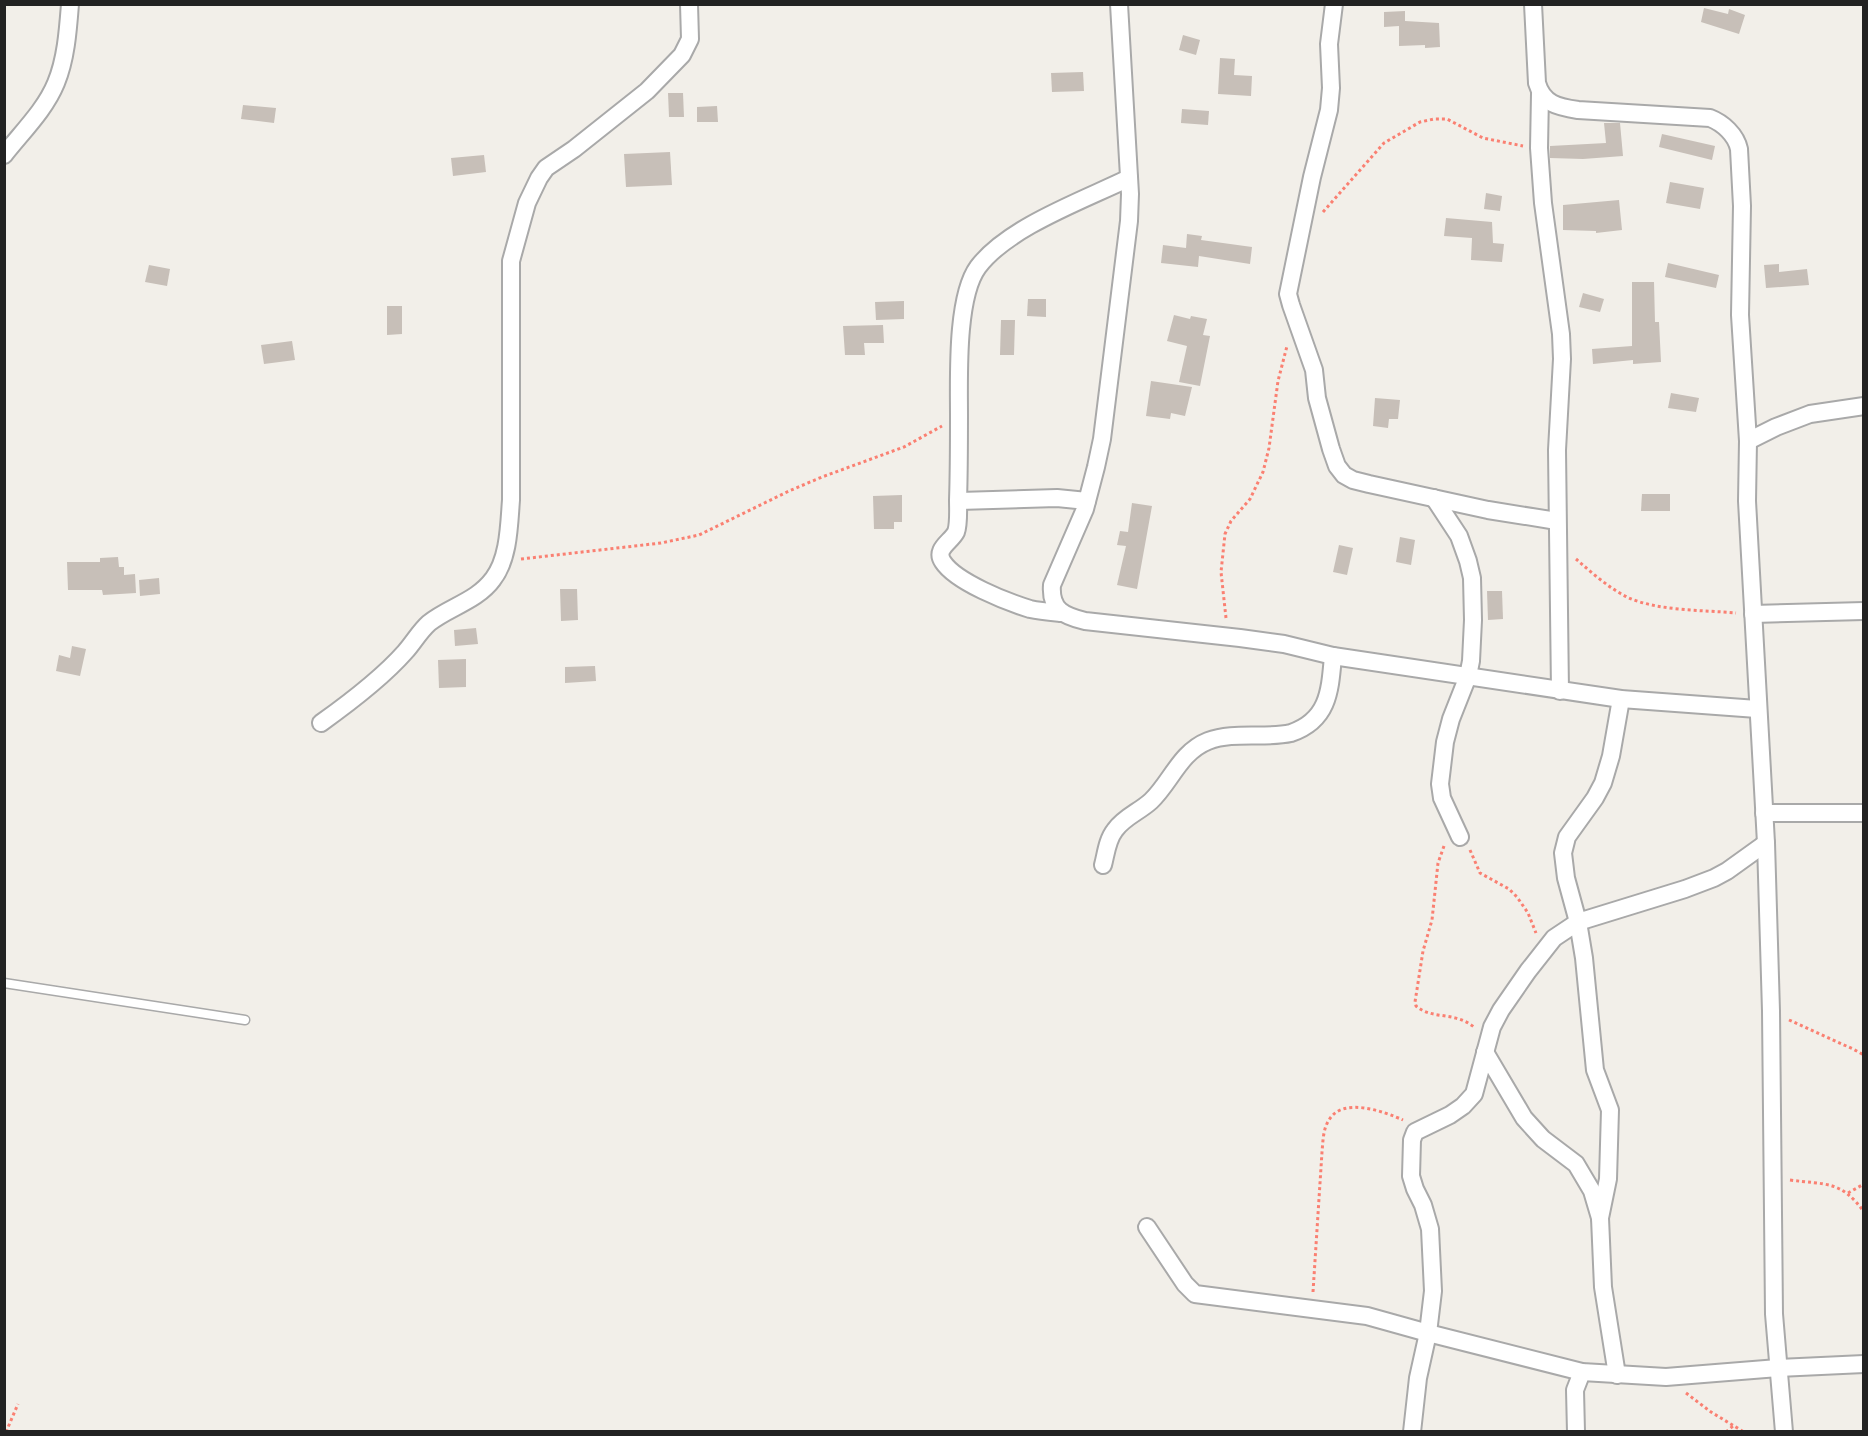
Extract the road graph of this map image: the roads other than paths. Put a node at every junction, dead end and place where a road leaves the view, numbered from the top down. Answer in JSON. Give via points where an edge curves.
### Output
{"nodes":[{"id":1,"x":70,"y":4,"type":"edge"},
{"id":2,"x":689,"y":4,"type":"edge"},
{"id":3,"x":1119,"y":4,"type":"edge"},
{"id":4,"x":1334,"y":4,"type":"edge"},
{"id":5,"x":1533,"y":4,"type":"edge"},
{"id":6,"x":1540,"y":94,"type":"junction"},
{"id":7,"x":4,"y":155,"type":"edge"},
{"id":8,"x":1129,"y":177,"type":"junction"},
{"id":9,"x":1863,"y":406,"type":"edge"},
{"id":10,"x":1748,"y":441,"type":"junction"},
{"id":11,"x":1434,"y":498,"type":"junction"},
{"id":12,"x":958,"y":501,"type":"junction"},
{"id":13,"x":1088,"y":501,"type":"junction"},
{"id":14,"x":1557,"y":529,"type":"junction"},
{"id":15,"x":1863,"y":611,"type":"edge"},
{"id":16,"x":1061,"y":613,"type":"junction"},
{"id":17,"x":1752,"y":614,"type":"junction"},
{"id":18,"x":1334,"y":656,"type":"junction"},
{"id":19,"x":1468,"y":676,"type":"junction"},
{"id":20,"x":1560,"y":691,"type":"junction"},
{"id":21,"x":1620,"y":699,"type":"junction"},
{"id":22,"x":1757,"y":709,"type":"junction"},
{"id":23,"x":321,"y":723,"type":"dead end"},
{"id":24,"x":1764,"y":813,"type":"junction"},
{"id":25,"x":1863,"y":813,"type":"edge"},
{"id":26,"x":1460,"y":837,"type":"road end"},
{"id":27,"x":1766,"y":843,"type":"junction"},
{"id":28,"x":1102,"y":865,"type":"dead end"},
{"id":29,"x":1578,"y":922,"type":"junction"},
{"id":30,"x":4,"y":983,"type":"edge"},
{"id":31,"x":245,"y":1020,"type":"dead end"},
{"id":32,"x":1487,"y":1047,"type":"junction"},
{"id":33,"x":1600,"y":1218,"type":"junction"},
{"id":34,"x":1147,"y":1227,"type":"dead end"},
{"id":35,"x":1428,"y":1333,"type":"junction"},
{"id":36,"x":1863,"y":1364,"type":"edge"},
{"id":37,"x":1778,"y":1368,"type":"junction"},
{"id":38,"x":1582,"y":1372,"type":"junction"},
{"id":39,"x":1617,"y":1375,"type":"junction"},
{"id":40,"x":1412,"y":1431,"type":"edge"},
{"id":41,"x":1576,"y":1431,"type":"edge"},
{"id":42,"x":1784,"y":1431,"type":"edge"}],
"edges":[{"from":1,"to":7,"type":"street","via":[[56,83]]},
{"from":2,"to":23,"type":"street","via":[[690,39],[677,61],[647,91],[546,168],[527,203],[511,261],[513,463],[508,536],[493,579],[483,590],[426,626],[396,661]]},
{"from":3,"to":8,"type":"street"},
{"from":4,"to":11,"type":"street","via":[[1329,44],[1329,110],[1288,294],[1314,370],[1331,449],[1342,473],[1353,480]]},
{"from":5,"to":6,"type":"street","via":[[1535,72]]},
{"from":6,"to":10,"type":"street","via":[[1563,108],[1710,118],[1737,142],[1742,206],[1740,315]]},
{"from":6,"to":14,"type":"street","via":[[1543,203],[1562,359]]},
{"from":8,"to":12,"type":"street","via":[[1030,226],[994,250],[972,276],[959,353]]},
{"from":8,"to":13,"type":"street","via":[[1128,221],[1102,439]]},
{"from":9,"to":10,"type":"street","via":[[1810,414]]},
{"from":10,"to":17,"type":"street"},
{"from":11,"to":14,"type":"street"},
{"from":11,"to":19,"type":"street","via":[[1459,536],[1472,578]]},
{"from":12,"to":13,"type":"street"},
{"from":12,"to":16,"type":"street","via":[[956,531],[941,550],[943,563],[967,583],[1031,609]]},
{"from":13,"to":16,"type":"street","via":[[1052,585],[1052,596]]},
{"from":14,"to":20,"type":"street"},
{"from":15,"to":17,"type":"street"},
{"from":16,"to":18,"type":"street","via":[[1085,621],[1229,636]]},
{"from":17,"to":22,"type":"street"},
{"from":18,"to":19,"type":"street"},
{"from":18,"to":28,"type":"street","via":[[1329,698],[1323,710],[1291,733],[1230,737],[1199,746],[1150,801],[1115,829]]},
{"from":19,"to":20,"type":"street"},
{"from":19,"to":26,"type":"street","via":[[1445,742],[1440,784],[1442,798]]},
{"from":20,"to":21,"type":"street"},
{"from":21,"to":22,"type":"street"},
{"from":21,"to":29,"type":"street","via":[[1603,783],[1564,847],[1563,862]]},
{"from":22,"to":24,"type":"street"},
{"from":24,"to":25,"type":"street"},
{"from":24,"to":27,"type":"street"},
{"from":27,"to":29,"type":"street","via":[[1727,871],[1702,883]]},
{"from":27,"to":37,"type":"street"},
{"from":29,"to":32,"type":"street","via":[[1543,951],[1501,1010]]},
{"from":29,"to":33,"type":"street","via":[[1596,1070],[1610,1117],[1608,1179]]},
{"from":30,"to":31,"type":"lane"},
{"from":32,"to":33,"type":"street","via":[[1524,1118],[1578,1167],[1592,1191]]},
{"from":32,"to":35,"type":"street","via":[[1474,1094],[1463,1106],[1415,1132],[1413,1137],[1412,1181],[1430,1229],[1433,1291]]},
{"from":33,"to":39,"type":"street","via":[[1603,1287]]},
{"from":34,"to":35,"type":"street","via":[[1195,1294],[1367,1316]]},
{"from":35,"to":38,"type":"street"},
{"from":35,"to":40,"type":"street"},
{"from":36,"to":37,"type":"street"},
{"from":37,"to":39,"type":"street","via":[[1666,1377]]},
{"from":37,"to":42,"type":"street"},
{"from":38,"to":39,"type":"street"},
{"from":38,"to":41,"type":"street","via":[[1575,1390]]}]}
